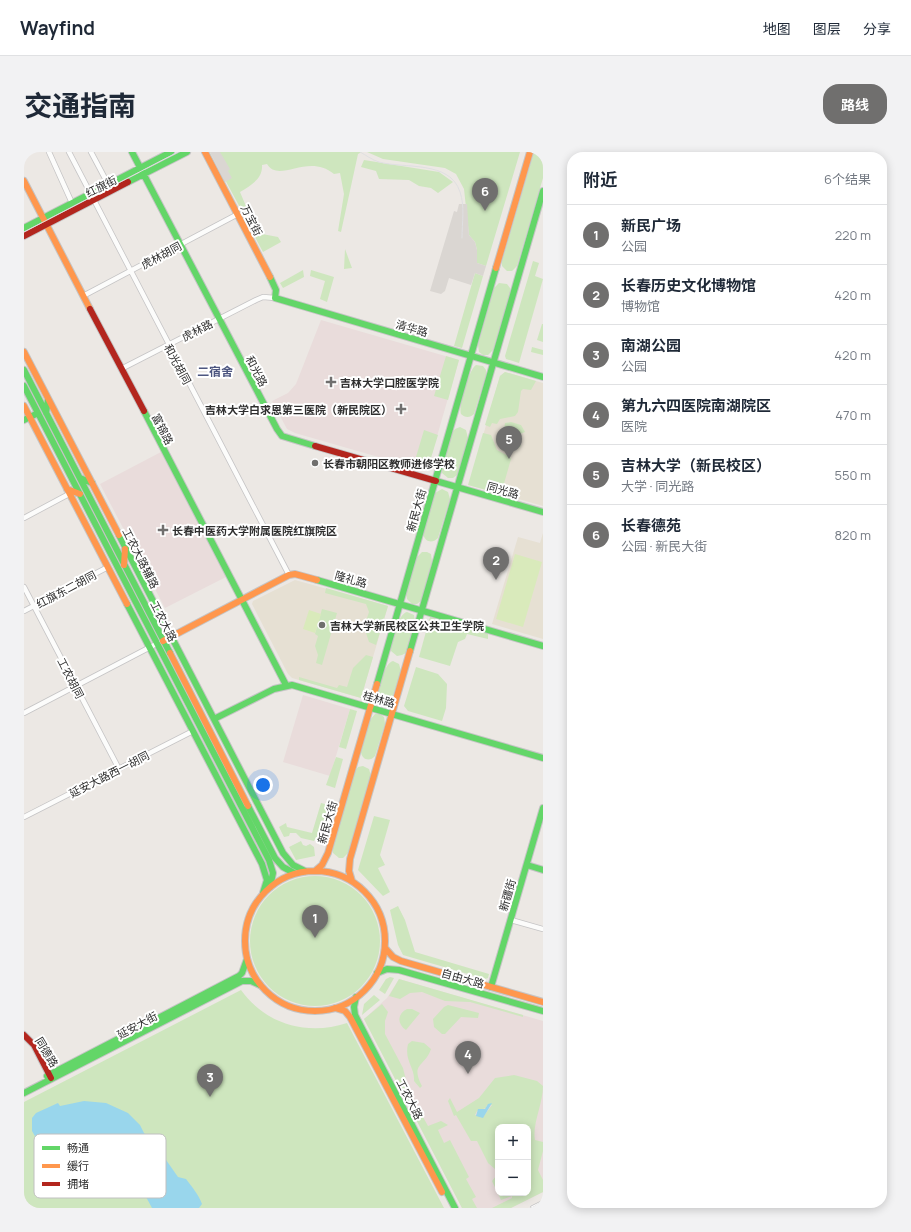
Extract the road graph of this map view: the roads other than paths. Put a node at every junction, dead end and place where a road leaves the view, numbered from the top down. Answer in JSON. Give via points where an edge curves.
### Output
{"nodes":[{"id":1,"x":49,"y":152,"type":"edge"},
{"id":2,"x":69,"y":152,"type":"edge"},
{"id":3,"x":91,"y":152,"type":"edge"},
{"id":4,"x":132,"y":152,"type":"edge"},
{"id":5,"x":171,"y":152,"type":"edge"},
{"id":6,"x":187,"y":152,"type":"edge"},
{"id":7,"x":205,"y":152,"type":"edge"},
{"id":8,"x":530,"y":152,"type":"edge"},
{"id":9,"x":140,"y":168,"type":"junction"},
{"id":10,"x":143,"y":175,"type":"junction"},
{"id":11,"x":24,"y":181,"type":"edge"},
{"id":12,"x":108,"y":184,"type":"junction"},
{"id":13,"x":543,"y":191,"type":"edge"},
{"id":14,"x":90,"y":194,"type":"junction"},
{"id":15,"x":94,"y":200,"type":"junction"},
{"id":16,"x":72,"y":203,"type":"junction"},
{"id":17,"x":238,"y":214,"type":"junction"},
{"id":18,"x":43,"y":218,"type":"junction"},
{"id":19,"x":46,"y":225,"type":"junction"},
{"id":20,"x":24,"y":228,"type":"edge"},
{"id":21,"x":24,"y":236,"type":"edge"},
{"id":22,"x":180,"y":245,"type":"junction"},
{"id":23,"x":131,"y":271,"type":"junction"},
{"id":24,"x":84,"y":296,"type":"junction"},
{"id":25,"x":275,"y":298,"type":"junction"},
{"id":26,"x":218,"y":319,"type":"junction"},
{"id":27,"x":168,"y":345,"type":"junction"},
{"id":28,"x":24,"y":352,"type":"edge"},
{"id":29,"x":471,"y":356,"type":"junction"},
{"id":30,"x":494,"y":362,"type":"junction"},
{"id":31,"x":121,"y":369,"type":"junction"},
{"id":32,"x":24,"y":370,"type":"edge"},
{"id":33,"x":543,"y":377,"type":"edge"},
{"id":34,"x":24,"y":386,"type":"edge"},
{"id":35,"x":48,"y":400,"type":"junction"},
{"id":36,"x":24,"y":406,"type":"edge"},
{"id":37,"x":38,"y":413,"type":"junction"},
{"id":38,"x":46,"y":413,"type":"junction"},
{"id":39,"x":27,"y":419,"type":"edge"},
{"id":40,"x":80,"y":478,"type":"junction"},
{"id":41,"x":435,"y":481,"type":"junction"},
{"id":42,"x":92,"y":483,"type":"junction"},
{"id":43,"x":457,"y":488,"type":"junction"},
{"id":44,"x":68,"y":491,"type":"junction"},
{"id":45,"x":80,"y":494,"type":"junction"},
{"id":46,"x":543,"y":512,"type":"edge"},
{"id":47,"x":24,"y":518,"type":"edge"},
{"id":48,"x":125,"y":549,"type":"junction"},
{"id":49,"x":124,"y":565,"type":"junction"},
{"id":50,"x":108,"y":567,"type":"junction"},
{"id":51,"x":289,"y":575,"type":"junction"},
{"id":52,"x":24,"y":587,"type":"edge"},
{"id":53,"x":241,"y":601,"type":"junction"},
{"id":54,"x":400,"y":604,"type":"junction"},
{"id":55,"x":34,"y":606,"type":"junction"},
{"id":56,"x":422,"y":610,"type":"junction"},
{"id":57,"x":24,"y":611,"type":"edge"},
{"id":58,"x":171,"y":637,"type":"junction"},
{"id":59,"x":160,"y":642,"type":"junction"},
{"id":60,"x":543,"y":646,"type":"edge"},
{"id":61,"x":150,"y":648,"type":"junction"},
{"id":62,"x":286,"y":685,"type":"junction"},
{"id":63,"x":76,"y":687,"type":"junction"},
{"id":64,"x":370,"y":707,"type":"junction"},
{"id":65,"x":24,"y":713,"type":"edge"},
{"id":66,"x":392,"y":713,"type":"junction"},
{"id":67,"x":214,"y":719,"type":"junction"},
{"id":68,"x":193,"y":731,"type":"junction"},
{"id":69,"x":543,"y":758,"type":"edge"},
{"id":70,"x":119,"y":770,"type":"junction"},
{"id":71,"x":543,"y":812,"type":"edge"},
{"id":72,"x":24,"y":817,"type":"edge"},
{"id":73,"x":527,"y":865,"type":"junction"},
{"id":74,"x":543,"y":870,"type":"edge"},
{"id":75,"x":305,"y":871,"type":"junction"},
{"id":76,"x":315,"y":871,"type":"junction"},
{"id":77,"x":294,"y":874,"type":"junction"},
{"id":78,"x":352,"y":881,"type":"junction"},
{"id":79,"x":270,"y":887,"type":"junction"},
{"id":80,"x":263,"y":893,"type":"junction"},
{"id":81,"x":511,"y":920,"type":"junction"},
{"id":82,"x":543,"y":929,"type":"edge"},
{"id":83,"x":385,"y":948,"type":"junction"},
{"id":84,"x":247,"y":959,"type":"junction"},
{"id":85,"x":377,"y":973,"type":"junction"},
{"id":86,"x":260,"y":985,"type":"junction"},
{"id":87,"x":492,"y":987,"type":"junction"},
{"id":88,"x":356,"y":997,"type":"junction"},
{"id":89,"x":543,"y":1002,"type":"edge"},
{"id":90,"x":335,"y":1008,"type":"junction"},
{"id":91,"x":543,"y":1011,"type":"edge"},
{"id":92,"x":24,"y":1035,"type":"edge"},
{"id":93,"x":50,"y":1077,"type":"junction"},
{"id":94,"x":24,"y":1088,"type":"edge"},
{"id":95,"x":24,"y":1093,"type":"edge"},
{"id":96,"x":543,"y":1203,"type":"edge"},
{"id":97,"x":450,"y":1208,"type":"edge"},
{"id":98,"x":456,"y":1208,"type":"edge"},
{"id":99,"x":533,"y":1208,"type":"edge"}],
"edges":[{"from":1,"to":16,"type":"street"},
{"from":2,"to":14,"type":"street","name":"和光胡同"},
{"from":3,"to":12,"type":"street"},
{"from":4,"to":9,"type":"main road","name":"和光路"},
{"from":5,"to":9,"type":"main road","name":"红旗街"},
{"from":6,"to":10,"type":"main road","name":"红旗街"},
{"from":7,"to":17,"type":"main road","name":"万宝街"},
{"from":8,"to":29,"type":"main road","name":"新民大街"},
{"from":9,"to":10,"type":"main road","name":"和光路"},
{"from":9,"to":12,"type":"main road","name":"红旗街"},
{"from":10,"to":15,"type":"main road","name":"红旗街"},
{"from":10,"to":22,"type":"main road","name":"和光路"},
{"from":11,"to":18,"type":"main road","name":"富锦路"},
{"from":12,"to":14,"type":"main road","name":"红旗街"},
{"from":13,"to":30,"type":"main road"},
{"from":14,"to":15,"type":"street","name":"和光胡同"},
{"from":14,"to":16,"type":"main road","name":"红旗街"},
{"from":15,"to":19,"type":"main road","name":"红旗街"},
{"from":15,"to":23,"type":"street","name":"和光胡同"},
{"from":16,"to":18,"type":"main road","name":"红旗街"},
{"from":17,"to":22,"type":"street","name":"虎林胡同"},
{"from":17,"to":25,"type":"main road","name":"万宝街","via":[[275,287]]},
{"from":18,"to":19,"type":"main road","name":"富锦路"},
{"from":18,"to":20,"type":"main road","name":"红旗街"},
{"from":19,"to":21,"type":"main road","name":"红旗街"},
{"from":19,"to":24,"type":"main road","name":"富锦路"},
{"from":22,"to":23,"type":"street","name":"虎林胡同"},
{"from":22,"to":26,"type":"main road","name":"和光路"},
{"from":23,"to":24,"type":"street","name":"虎林胡同"},
{"from":23,"to":27,"type":"street","name":"和光胡同"},
{"from":24,"to":31,"type":"main road","name":"富锦路"},
{"from":25,"to":26,"type":"street","name":"虎林路","via":[[263,297]]},
{"from":25,"to":29,"type":"main road","name":"清华路"},
{"from":26,"to":27,"type":"street","name":"虎林路"},
{"from":26,"to":41,"type":"main road","name":"和光路","via":[[282,436]]},
{"from":27,"to":31,"type":"street","name":"虎林路"},
{"from":27,"to":51,"type":"street","name":"和光胡同"},
{"from":28,"to":35,"type":"main road","name":"工农大路辅路"},
{"from":29,"to":30,"type":"main road","name":"清华路"},
{"from":29,"to":41,"type":"main road","name":"新民大街"},
{"from":30,"to":33,"type":"main road","name":"清华路"},
{"from":30,"to":43,"type":"main road"},
{"from":31,"to":53,"type":"main road","name":"富锦路"},
{"from":32,"to":38,"type":"main road","name":"工农大路"},
{"from":34,"to":37,"type":"main road","name":"工农大路"},
{"from":35,"to":38,"type":"main road"},
{"from":35,"to":42,"type":"main road","name":"工农大路辅路"},
{"from":36,"to":39,"type":"main road"},
{"from":37,"to":39,"type":"main road"},
{"from":37,"to":45,"type":"main road","name":"工农大路"},
{"from":38,"to":40,"type":"main road","name":"工农大路"},
{"from":39,"to":44,"type":"main road"},
{"from":40,"to":42,"type":"main road"},
{"from":40,"to":49,"type":"main road","name":"工农大路"},
{"from":41,"to":43,"type":"main road","name":"和光路"},
{"from":41,"to":54,"type":"main road","name":"新民大街"},
{"from":42,"to":48,"type":"main road","name":"工农大路辅路"},
{"from":43,"to":46,"type":"main road","name":"同光路"},
{"from":43,"to":56,"type":"main road"},
{"from":44,"to":45,"type":"main road"},
{"from":44,"to":47,"type":"street"},
{"from":44,"to":50,"type":"main road"},
{"from":45,"to":59,"type":"main road","name":"工农大路"},
{"from":48,"to":49,"type":"main road"},
{"from":48,"to":58,"type":"main road","name":"工农大路辅路"},
{"from":49,"to":59,"type":"main road","name":"工农大路"},
{"from":50,"to":55,"type":"street","name":"红旗东二胡同"},
{"from":50,"to":61,"type":"main road"},
{"from":51,"to":53,"type":"main road"},
{"from":51,"to":54,"type":"main road","name":"隆礼路","via":[[299,575]]},
{"from":52,"to":55,"type":"street","name":"工农胡同"},
{"from":53,"to":58,"type":"main road"},
{"from":53,"to":62,"type":"main road","name":"富锦路"},
{"from":54,"to":56,"type":"main road","name":"隆礼路"},
{"from":54,"to":64,"type":"main road","name":"新民大街"},
{"from":55,"to":57,"type":"street","name":"红旗东二胡同"},
{"from":55,"to":63,"type":"street","name":"工农胡同"},
{"from":56,"to":60,"type":"main road","name":"隆礼路"},
{"from":56,"to":66,"type":"main road"},
{"from":58,"to":59,"type":"main road"},
{"from":58,"to":67,"type":"main road","name":"工农大路辅路"},
{"from":59,"to":61,"type":"street"},
{"from":59,"to":77,"type":"main road","name":"工农大路","via":[[275,858]]},
{"from":59,"to":79,"type":"main road","name":"工农大路","via":[[269,860],[273,873]]},
{"from":61,"to":63,"type":"street"},
{"from":61,"to":68,"type":"main road"},
{"from":62,"to":64,"type":"main road","name":"桂林路"},
{"from":62,"to":67,"type":"main road"},
{"from":63,"to":65,"type":"street"},
{"from":63,"to":70,"type":"street","name":"工农胡同"},
{"from":64,"to":66,"type":"main road","name":"桂林路"},
{"from":64,"to":76,"type":"main road","name":"新民大街","via":[[328,853],[322,865]]},
{"from":66,"to":69,"type":"main road","name":"桂林路"},
{"from":66,"to":78,"type":"main road","via":[[350,859],[349,871]]},
{"from":67,"to":75,"type":"main road","name":"工农大路辅路","via":[[283,853],[293,865]]},
{"from":68,"to":70,"type":"street","name":"延安大路西一胡同"},
{"from":68,"to":80,"type":"main road","via":[[265,869],[267,880]]},
{"from":70,"to":72,"type":"street","name":"延安大路西一胡同"},
{"from":71,"to":73,"type":"main road","name":"新疆街"},
{"from":73,"to":74,"type":"main road"},
{"from":73,"to":81,"type":"main road","name":"新疆街"},
{"from":75,"to":76,"type":"main road"},
{"from":75,"to":77,"type":"main road"},
{"from":76,"to":78,"type":"main road","via":[[333,873]]},
{"from":77,"to":79,"type":"main road"},
{"from":78,"to":83,"type":"main road","via":[[366,892],[378,911],[383,926]]},
{"from":79,"to":80,"type":"main road"},
{"from":80,"to":84,"type":"main road","via":[[254,905],[246,926],[244,941]]},
{"from":81,"to":82,"type":"street"},
{"from":81,"to":87,"type":"main road","name":"新疆街"},
{"from":83,"to":85,"type":"main road"},
{"from":83,"to":87,"type":"main road","name":"自由大路","via":[[393,958],[401,961]]},
{"from":84,"to":86,"type":"main road"},
{"from":84,"to":93,"type":"main road","name":"延安大街","via":[[239,976]]},
{"from":85,"to":88,"type":"main road"},
{"from":85,"to":91,"type":"main road","name":"自由大路","via":[[388,969],[399,970]]},
{"from":86,"to":90,"type":"main road","via":[[275,999],[295,1008],[318,1011]]},
{"from":86,"to":93,"type":"main road","name":"延安大街","via":[[251,981],[242,982]]},
{"from":87,"to":89,"type":"main road","name":"自由大路"},
{"from":88,"to":90,"type":"main road"},
{"from":88,"to":98,"type":"main road","name":"工农大路","via":[[355,1015]]},
{"from":90,"to":97,"type":"main road","name":"工农大路","via":[[345,1011],[350,1017]]},
{"from":92,"to":93,"type":"main road","name":"同德路","via":[[34,1046]]},
{"from":93,"to":94,"type":"main road","name":"延安大街"},
{"from":93,"to":95,"type":"main road","name":"延安大街"},
{"from":96,"to":99,"type":"street"}]}
